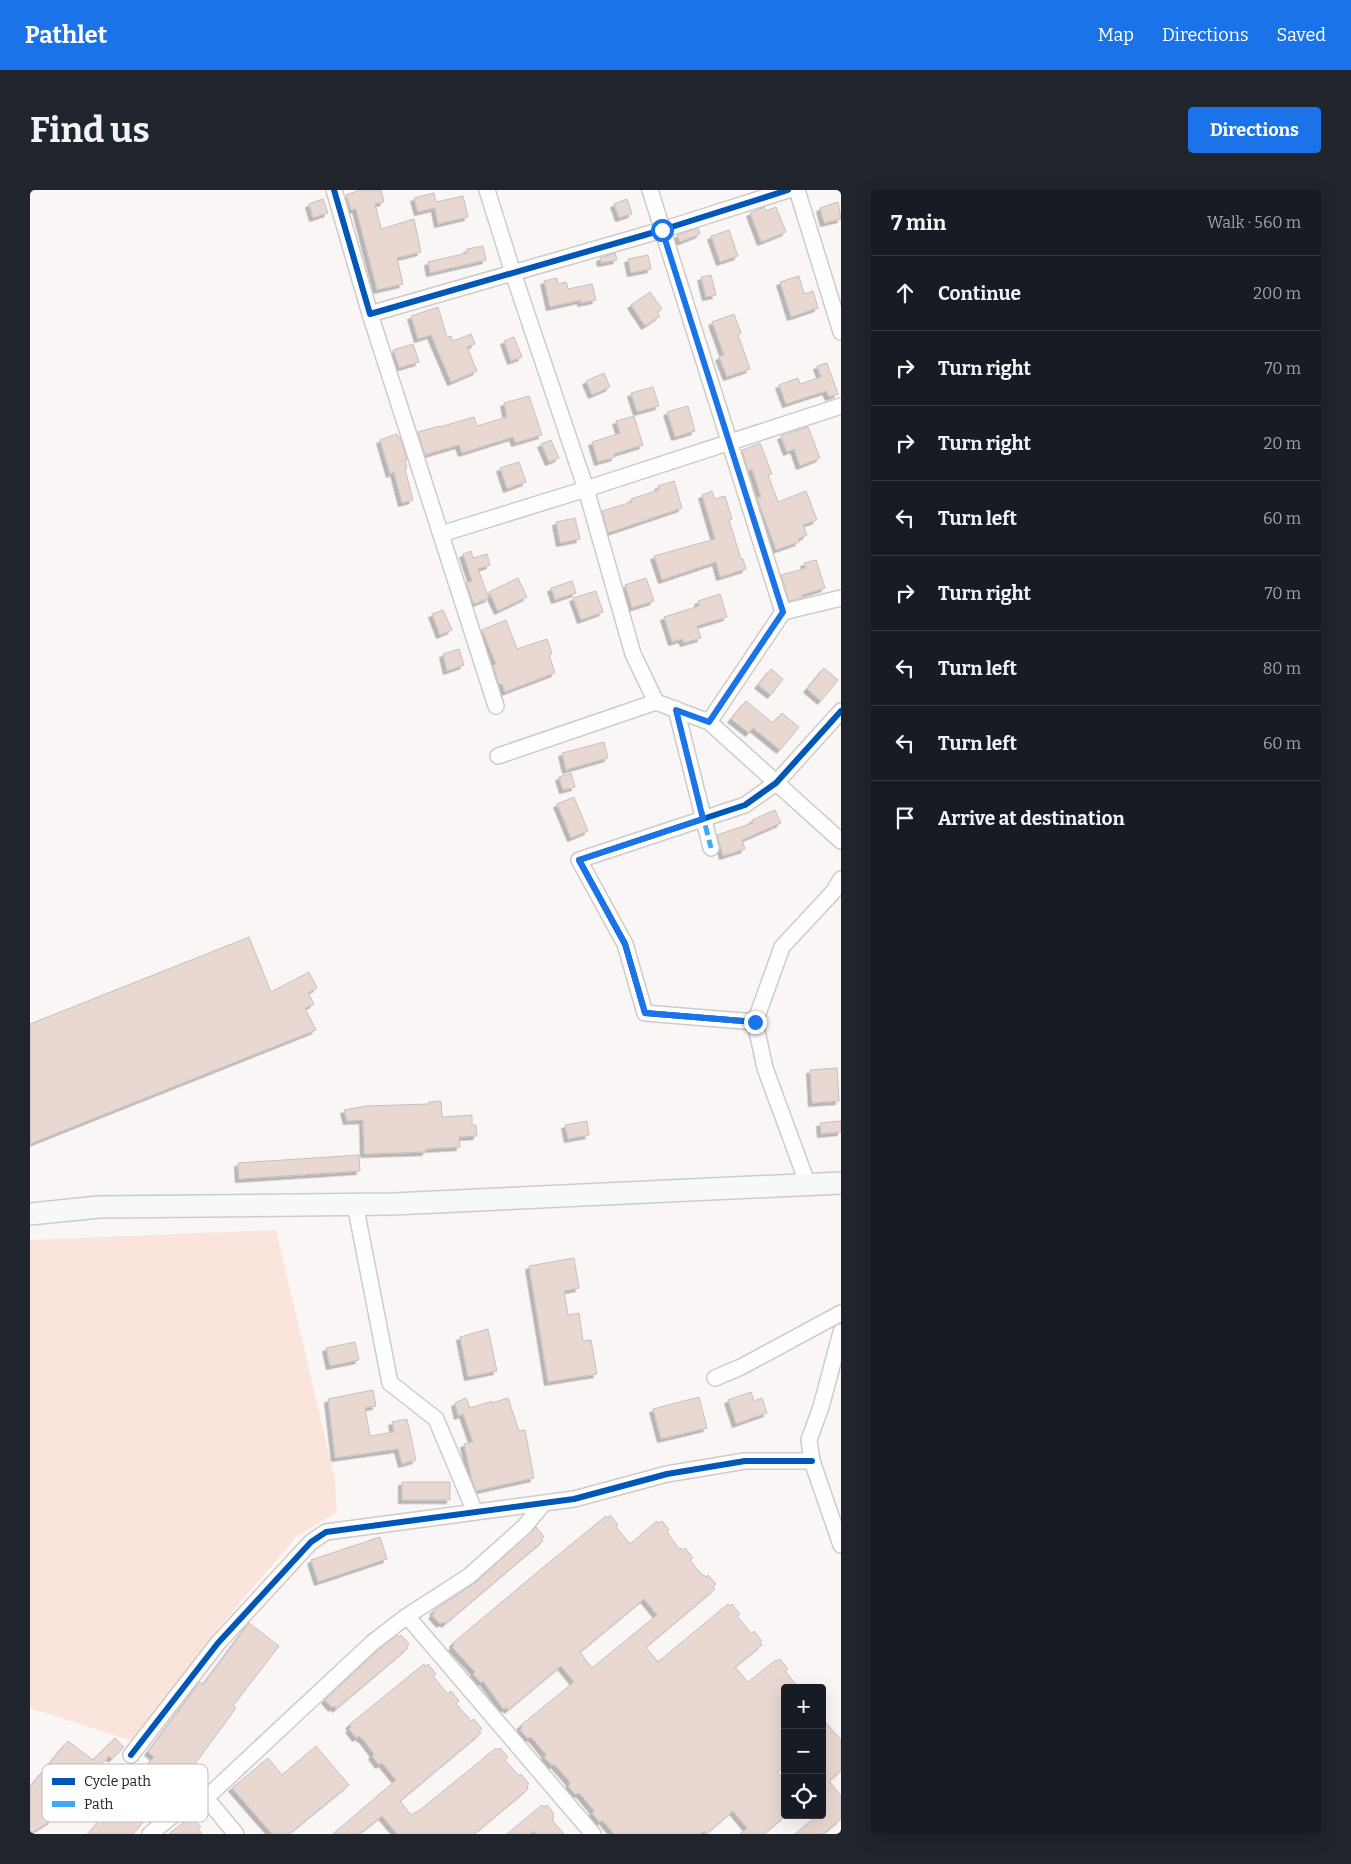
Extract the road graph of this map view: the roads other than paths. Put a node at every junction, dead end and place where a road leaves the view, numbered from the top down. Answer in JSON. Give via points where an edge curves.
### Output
{"nodes":[{"id":1,"x":334,"y":190,"type":"edge"},
{"id":2,"x":487,"y":190,"type":"edge"},
{"id":3,"x":650,"y":190,"type":"edge"},
{"id":4,"x":788,"y":190,"type":"edge"},
{"id":5,"x":797,"y":190,"type":"edge"},
{"id":6,"x":662,"y":230,"type":"junction"},
{"id":7,"x":513,"y":273,"type":"junction"},
{"id":8,"x":370,"y":314,"type":"junction"},
{"id":9,"x":841,"y":332,"type":"edge"},
{"id":10,"x":841,"y":406,"type":"edge"},
{"id":11,"x":729,"y":443,"type":"junction"},
{"id":12,"x":586,"y":489,"type":"junction"},
{"id":13,"x":441,"y":534,"type":"junction"},
{"id":14,"x":841,"y":598,"type":"edge"},
{"id":15,"x":783,"y":612,"type":"junction"},
{"id":16,"x":656,"y":702,"type":"junction"},
{"id":17,"x":496,"y":706,"type":"dead end"},
{"id":18,"x":676,"y":710,"type":"junction"},
{"id":19,"x":841,"y":711,"type":"edge"},
{"id":20,"x":709,"y":722,"type":"junction"},
{"id":21,"x":498,"y":756,"type":"dead end"},
{"id":22,"x":776,"y":783,"type":"junction"},
{"id":23,"x":703,"y":819,"type":"junction"},
{"id":24,"x":841,"y":841,"type":"edge"},
{"id":25,"x":711,"y":848,"type":"dead end"},
{"id":26,"x":841,"y":879,"type":"edge"},
{"id":27,"x":755,"y":1022,"type":"junction"},
{"id":28,"x":841,"y":1183,"type":"edge"},
{"id":29,"x":808,"y":1185,"type":"junction"},
{"id":30,"x":355,"y":1204,"type":"junction"},
{"id":31,"x":35,"y":1211,"type":"edge"},
{"id":32,"x":841,"y":1313,"type":"edge"},
{"id":33,"x":841,"y":1332,"type":"edge"},
{"id":34,"x":715,"y":1378,"type":"dead end"},
{"id":35,"x":812,"y":1461,"type":"junction"},
{"id":36,"x":544,"y":1503,"type":"junction"},
{"id":37,"x":475,"y":1512,"type":"junction"},
{"id":38,"x":841,"y":1545,"type":"edge"},
{"id":39,"x":407,"y":1616,"type":"junction"},
{"id":40,"x":131,"y":1755,"type":"dead end"},
{"id":41,"x":208,"y":1796,"type":"edge"},
{"id":42,"x":208,"y":1800,"type":"edge"},
{"id":43,"x":165,"y":1822,"type":"edge"},
{"id":44,"x":150,"y":1834,"type":"edge"},
{"id":45,"x":236,"y":1834,"type":"edge"},
{"id":46,"x":593,"y":1834,"type":"edge"}],
"edges":[{"from":1,"to":8,"type":"street"},
{"from":2,"to":7,"type":"street"},
{"from":3,"to":6,"type":"street"},
{"from":4,"to":6,"type":"street"},
{"from":5,"to":9,"type":"street"},
{"from":6,"to":7,"type":"street"},
{"from":6,"to":11,"type":"street"},
{"from":7,"to":8,"type":"street"},
{"from":7,"to":12,"type":"street"},
{"from":8,"to":13,"type":"street"},
{"from":10,"to":11,"type":"street"},
{"from":11,"to":12,"type":"street"},
{"from":11,"to":15,"type":"street"},
{"from":12,"to":13,"type":"street"},
{"from":12,"to":16,"type":"street","via":[[633,654]]},
{"from":13,"to":17,"type":"street"},
{"from":14,"to":15,"type":"street"},
{"from":15,"to":20,"type":"street"},
{"from":16,"to":18,"type":"street"},
{"from":16,"to":21,"type":"street"},
{"from":18,"to":20,"type":"street"},
{"from":18,"to":23,"type":"street"},
{"from":19,"to":22,"type":"street"},
{"from":20,"to":22,"type":"street"},
{"from":22,"to":23,"type":"street","via":[[745,805]]},
{"from":22,"to":24,"type":"street"},
{"from":23,"to":25,"type":"street"},
{"from":23,"to":27,"type":"street","via":[[579,860],[625,944],[645,1013]]},
{"from":26,"to":27,"type":"street","via":[[782,948]]},
{"from":27,"to":29,"type":"street","via":[[765,1068]]},
{"from":28,"to":29,"type":"main road"},
{"from":29,"to":30,"type":"main road"},
{"from":30,"to":31,"type":"main road","via":[[99,1207]]},
{"from":30,"to":37,"type":"street","via":[[390,1383],[436,1419]]},
{"from":32,"to":34,"type":"street"},
{"from":33,"to":35,"type":"street","via":[[809,1440]]},
{"from":35,"to":36,"type":"street","via":[[745,1460],[667,1474],[574,1499]]},
{"from":35,"to":38,"type":"street"},
{"from":36,"to":37,"type":"street"},
{"from":36,"to":39,"type":"street","via":[[524,1527],[469,1576]]},
{"from":37,"to":40,"type":"street","via":[[326,1532],[311,1542],[218,1643]]},
{"from":39,"to":41,"type":"street","via":[[372,1643]]},
{"from":39,"to":46,"type":"street"},
{"from":42,"to":45,"type":"street"},
{"from":43,"to":44,"type":"street"}]}
